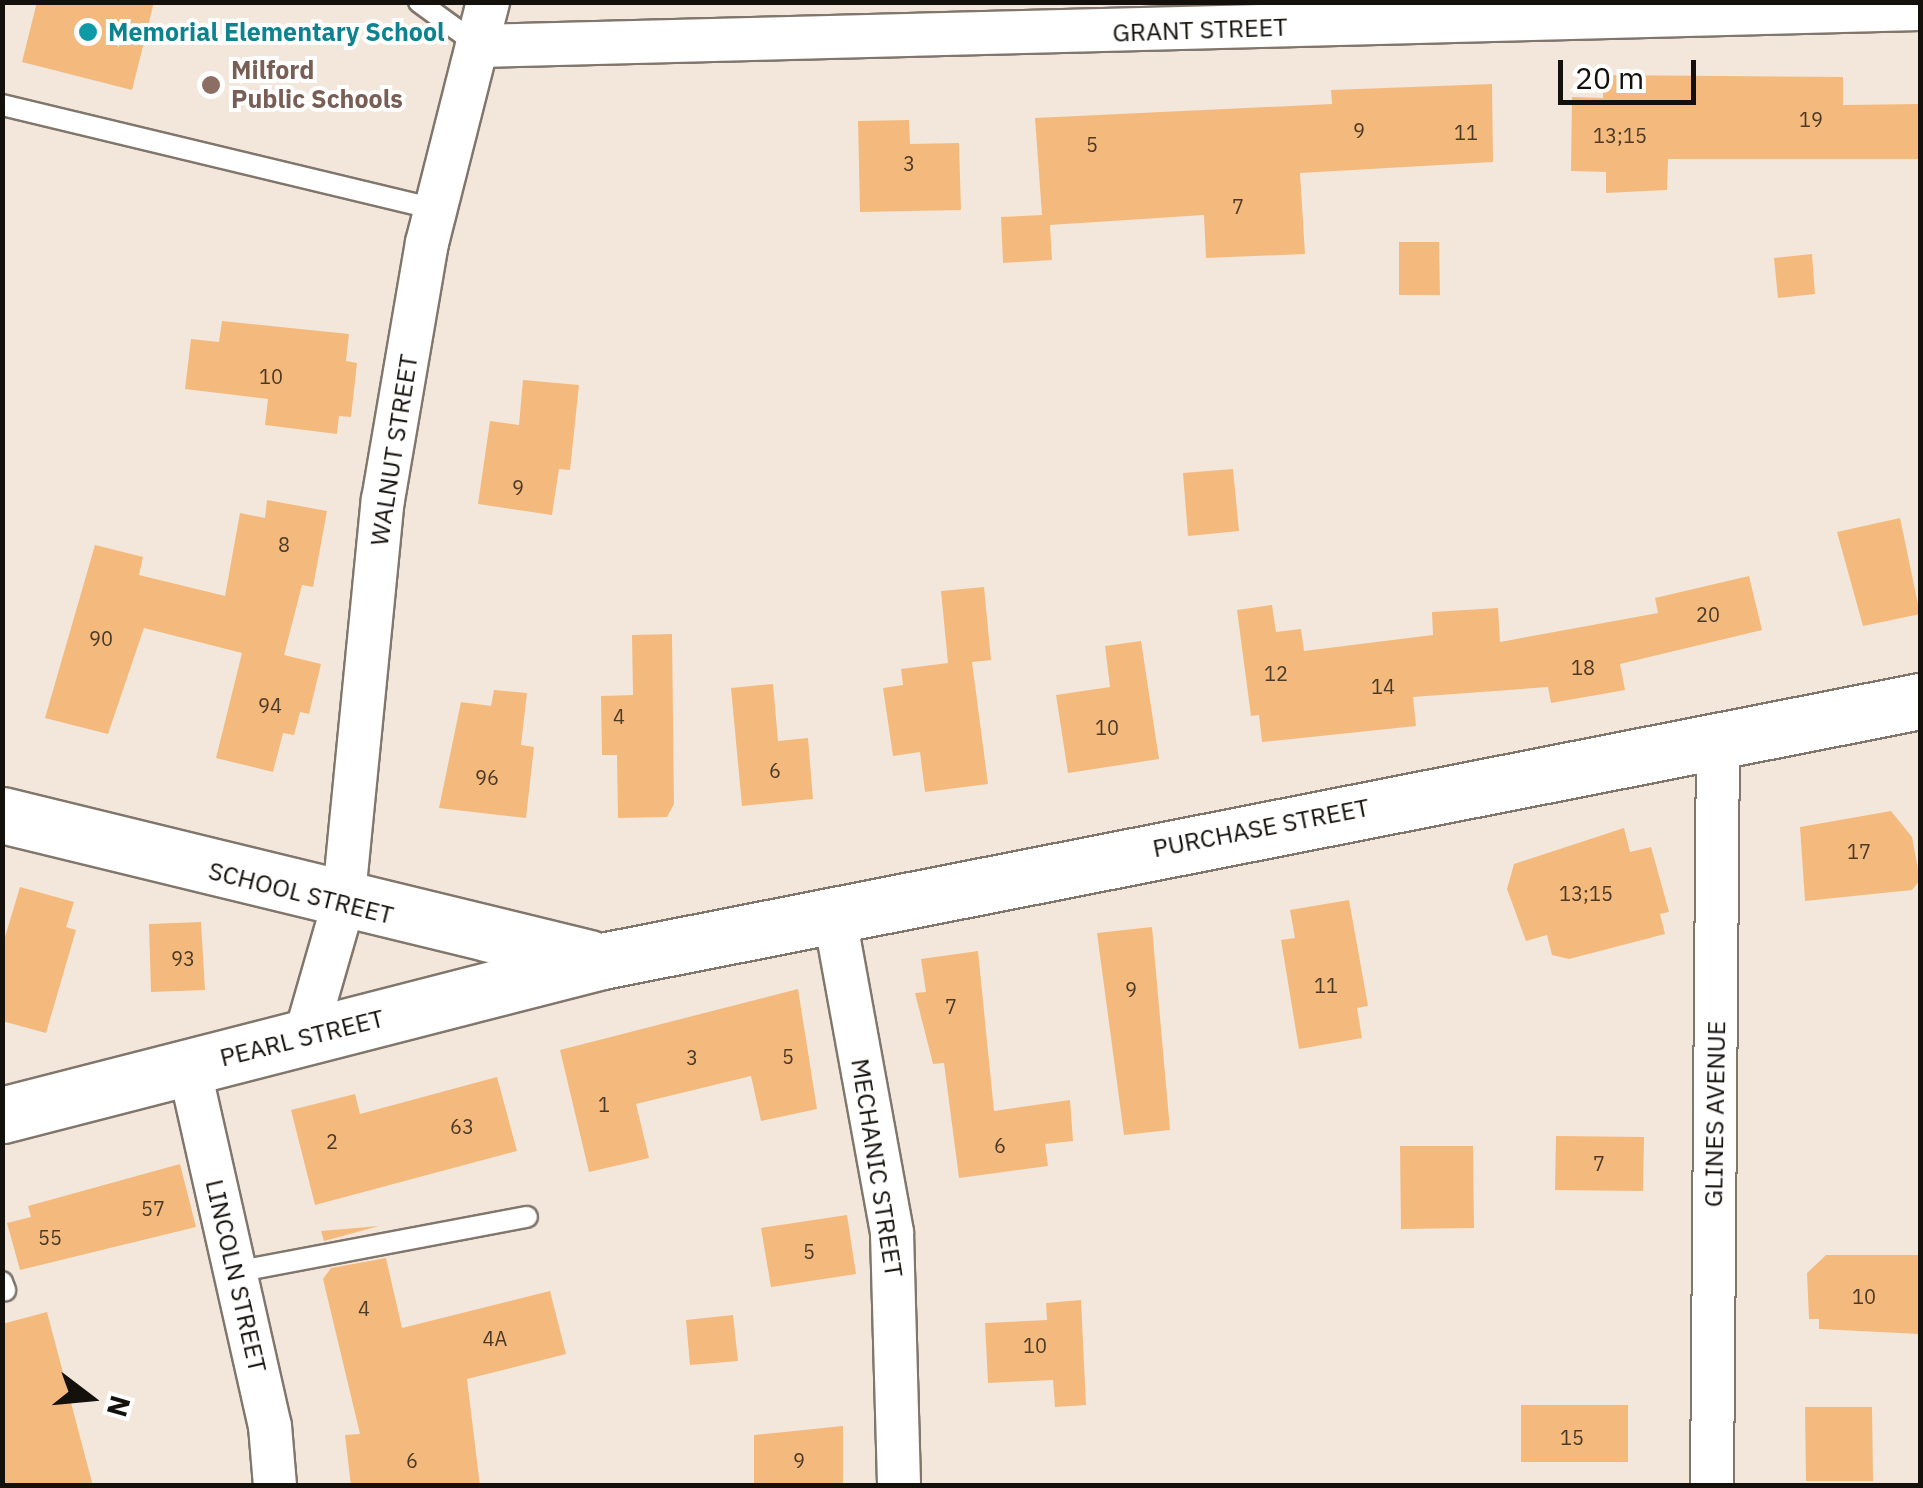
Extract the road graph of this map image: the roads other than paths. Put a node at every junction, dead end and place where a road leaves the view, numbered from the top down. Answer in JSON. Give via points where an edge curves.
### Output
{"nodes":[{"id":1,"x":419,"y":2,"type":"edge"},
{"id":2,"x":488,"y":2,"type":"edge"},
{"id":3,"x":1920,"y":9,"type":"edge"},
{"id":4,"x":479,"y":46,"type":"junction"},
{"id":5,"x":2,"y":105,"type":"edge"},
{"id":6,"x":436,"y":209,"type":"junction"},
{"id":7,"x":1920,"y":701,"type":"edge"},
{"id":8,"x":1718,"y":742,"type":"junction"},
{"id":9,"x":2,"y":815,"type":"edge"},
{"id":10,"x":343,"y":905,"type":"junction"},
{"id":11,"x":834,"y":913,"type":"junction"},
{"id":12,"x":602,"y":961,"type":"junction"},
{"id":13,"x":304,"y":1037,"type":"junction"},
{"id":14,"x":188,"y":1067,"type":"junction"},
{"id":15,"x":2,"y":1115,"type":"edge"},
{"id":16,"x":526,"y":1218,"type":"dead end"},
{"id":17,"x":235,"y":1272,"type":"junction"},
{"id":18,"x":275,"y":1486,"type":"edge"},
{"id":19,"x":900,"y":1486,"type":"edge"},
{"id":20,"x":1712,"y":1486,"type":"edge"}],
"edges":[{"from":1,"to":4,"type":"lane"},
{"from":2,"to":4,"type":"street","name":"WALNUT STREET"},
{"from":3,"to":4,"type":"street","name":"GRANT STREET"},
{"from":4,"to":6,"type":"street","name":"WALNUT STREET"},
{"from":5,"to":6,"type":"lane"},
{"from":6,"to":10,"type":"street","name":"WALNUT STREET","via":[[383,500]]},
{"from":7,"to":8,"type":"main road","name":"PURCHASE STREET"},
{"from":8,"to":11,"type":"main road","name":"PURCHASE STREET"},
{"from":8,"to":20,"type":"street","name":"GLINES AVENUE"},
{"from":9,"to":10,"type":"main road","name":"SCHOOL STREET"},
{"from":10,"to":12,"type":"main road","name":"SCHOOL STREET"},
{"from":10,"to":13,"type":"street","name":"WALNUT STREET"},
{"from":11,"to":12,"type":"main road","name":"PURCHASE STREET"},
{"from":11,"to":19,"type":"street","name":"MECHANIC STREET","via":[[892,1233]]},
{"from":12,"to":13,"type":"main road","name":"PEARL STREET"},
{"from":13,"to":14,"type":"main road","name":"PEARL STREET"},
{"from":14,"to":15,"type":"main road","name":"PEARL STREET"},
{"from":14,"to":17,"type":"street","name":"LINCOLN STREET"},
{"from":16,"to":17,"type":"lane"},
{"from":17,"to":18,"type":"street","name":"LINCOLN STREET"}]}
